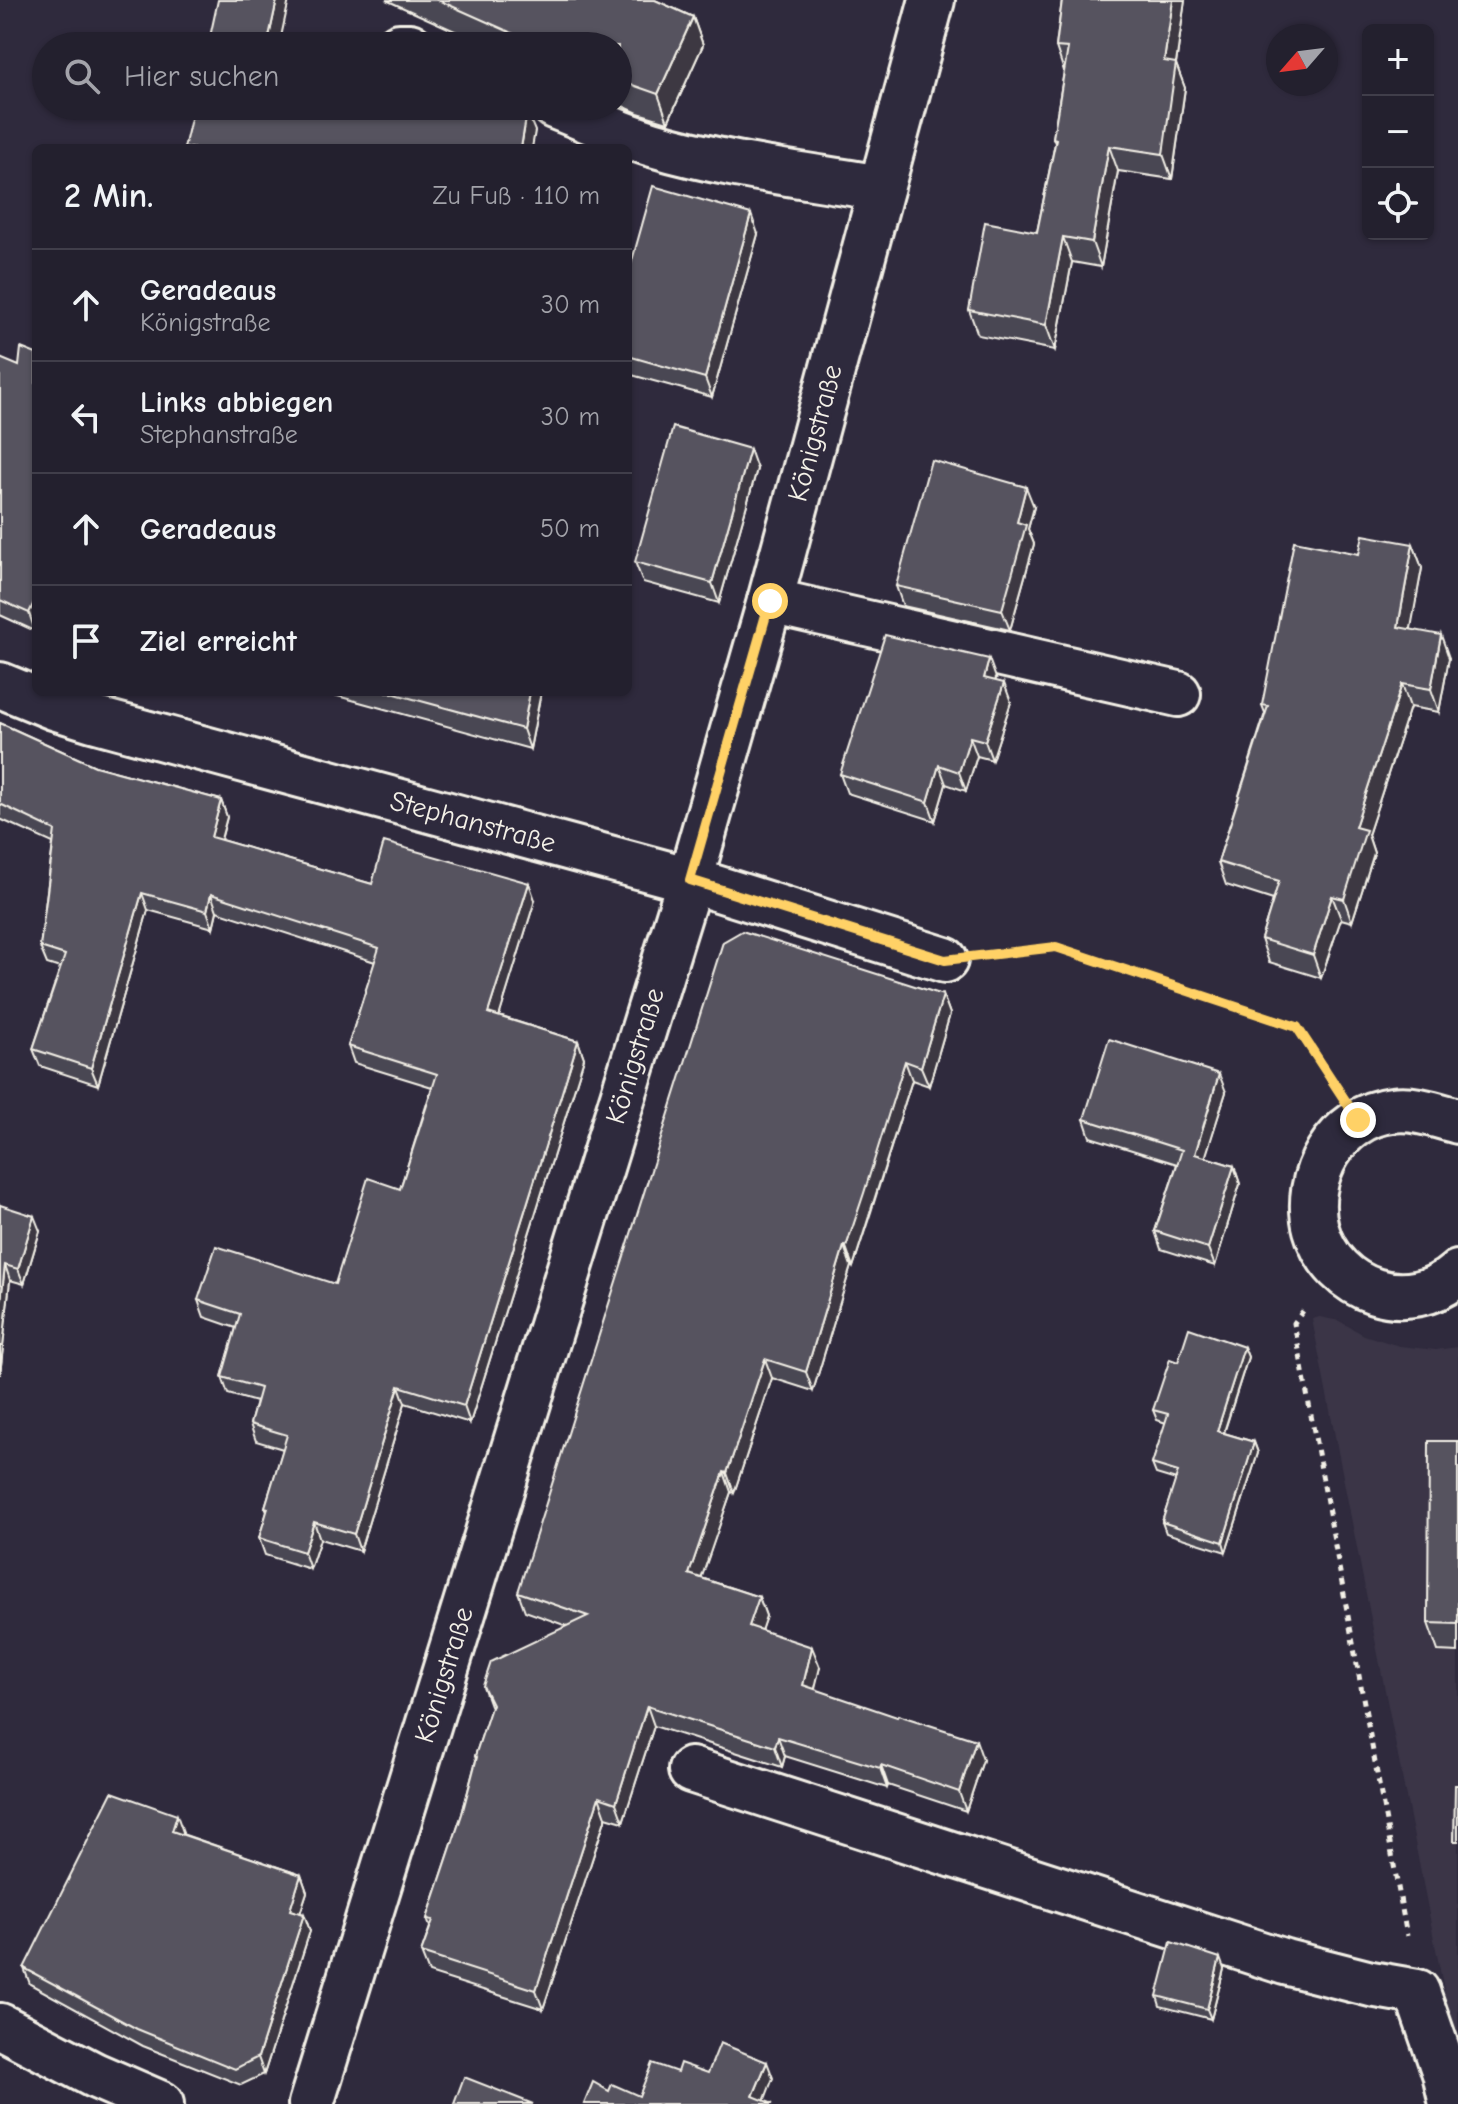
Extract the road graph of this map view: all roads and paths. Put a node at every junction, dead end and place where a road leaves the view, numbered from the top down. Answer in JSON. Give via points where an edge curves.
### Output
{"nodes":[{"id":1,"x":932,"y":0,"type":"edge"},
{"id":2,"x":588,"y":120,"type":"edge"},
{"id":3,"x":881,"y":188,"type":"junction"},
{"id":4,"x":770,"y":601,"type":"junction"},
{"id":5,"x":0,"y":685,"type":"edge"},
{"id":6,"x":1178,"y":694,"type":"dead end"},
{"id":7,"x":690,"y":880,"type":"junction"},
{"id":8,"x":945,"y":960,"type":"joint"},
{"id":9,"x":1358,"y":1120,"type":"junction"},
{"id":10,"x":1458,"y":1121,"type":"edge"},
{"id":11,"x":1337,"y":1266,"type":"junction"},
{"id":12,"x":1458,"y":1273,"type":"edge"},
{"id":13,"x":691,"y":1770,"type":"dead end"},
{"id":14,"x":1417,"y":1992,"type":"junction"},
{"id":15,"x":0,"y":2026,"type":"edge"},
{"id":16,"x":161,"y":2104,"type":"edge"},
{"id":17,"x":311,"y":2104,"type":"edge"},
{"id":18,"x":1452,"y":2104,"type":"edge"}],
"edges":[{"from":1,"to":3,"type":"street","name":"Königstraße"},
{"from":2,"to":3,"type":"street","via":[[653,144]]},
{"from":3,"to":4,"type":"street","name":"Königstraße"},
{"from":4,"to":6,"type":"street"},
{"from":4,"to":7,"type":"street","name":"Königstraße"},
{"from":5,"to":7,"type":"street","name":"Stephanstraße","via":[[135,731]]},
{"from":7,"to":8,"type":"street","name":"Stephanstraße"},
{"from":7,"to":17,"type":"street","name":"Königstraße"},
{"from":8,"to":9,"type":"path","via":[[1056,947],[1297,1027]]},
{"from":9,"to":10,"type":"street","via":[[1407,1109]]},
{"from":9,"to":11,"type":"street","via":[[1328,1151],[1315,1187],[1316,1229]]},
{"from":11,"to":12,"type":"street","via":[[1375,1292],[1400,1296],[1421,1294]]},
{"from":11,"to":14,"type":"path","via":[[1294,1323]]},
{"from":13,"to":14,"type":"street","via":[[1285,1962]]},
{"from":14,"to":18,"type":"street"},
{"from":15,"to":16,"type":"street"}]}
